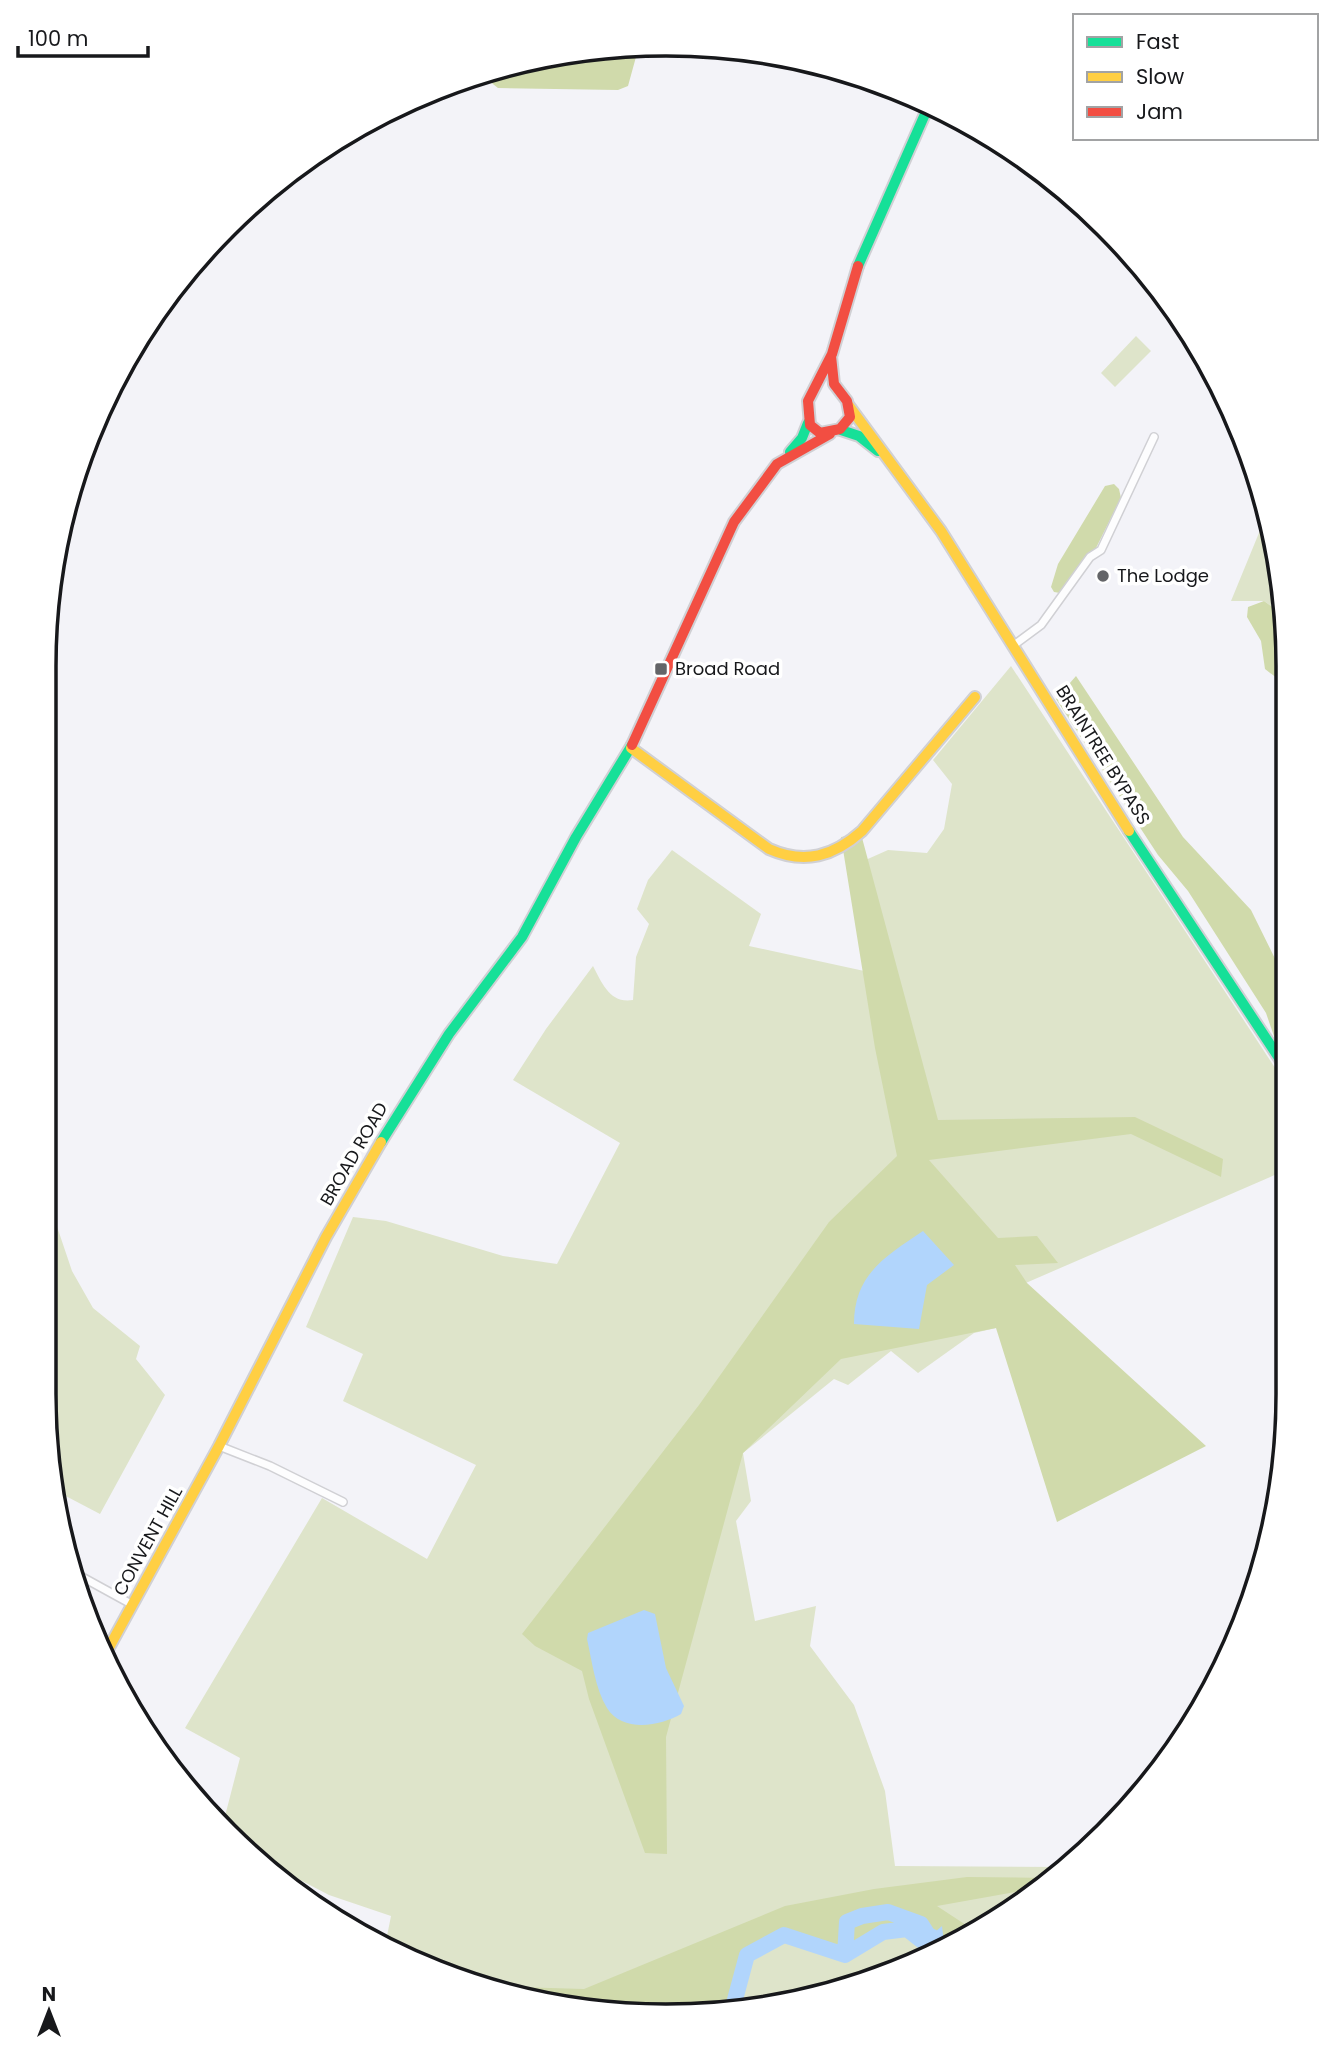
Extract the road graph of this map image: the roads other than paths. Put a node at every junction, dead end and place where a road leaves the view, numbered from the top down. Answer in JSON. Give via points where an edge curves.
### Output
{"nodes":[{"id":1,"x":925,"y":114,"type":"edge"},
{"id":2,"x":831,"y":356,"type":"junction"},
{"id":3,"x":838,"y":392,"type":"junction"},
{"id":4,"x":811,"y":397,"type":"junction"},
{"id":5,"x":849,"y":406,"type":"junction"},
{"id":6,"x":808,"y":423,"type":"junction"},
{"id":7,"x":836,"y":432,"type":"junction"},
{"id":8,"x":1154,"y":437,"type":"dead end"},
{"id":9,"x":786,"y":457,"type":"junction"},
{"id":10,"x":891,"y":463,"type":"junction"},
{"id":11,"x":1014,"y":645,"type":"junction"},
{"id":12,"x":975,"y":697,"type":"dead end"},
{"id":13,"x":631,"y":748,"type":"junction"},
{"id":14,"x":1276,"y":1053,"type":"edge"},
{"id":15,"x":219,"y":1446,"type":"junction"},
{"id":16,"x":343,"y":1502,"type":"dead end"},
{"id":17,"x":85,"y":1578,"type":"edge"},
{"id":18,"x":133,"y":1605,"type":"junction"},
{"id":19,"x":110,"y":1645,"type":"edge"}],
"edges":[{"from":1,"to":2,"type":"main road","name":"BROAD ROAD","via":[[884,200],[850,289]]},
{"from":2,"to":3,"type":"main road","name":"BROAD ROAD"},
{"from":2,"to":4,"type":"main road","name":"BROAD ROAD"},
{"from":3,"to":4,"type":"main road","via":[[826,390]]},
{"from":3,"to":5,"type":"main road","name":"BROAD ROAD"},
{"from":4,"to":6,"type":"main road","name":"BROAD ROAD"},
{"from":5,"to":7,"type":"main road","via":[[850,417]]},
{"from":5,"to":10,"type":"main road","name":"BRAINTREE BYPASS"},
{"from":6,"to":7,"type":"main road","via":[[815,430]]},
{"from":6,"to":9,"type":"main road","name":"BROAD ROAD"},
{"from":7,"to":9,"type":"main road","name":"BROAD ROAD"},
{"from":7,"to":10,"type":"main road","name":"BRAINTREE BYPASS","via":[[859,436]]},
{"from":8,"to":11,"type":"street","via":[[1101,550],[1090,557],[1041,625]]},
{"from":9,"to":13,"type":"main road","name":"BROAD ROAD","via":[[762,481],[728,533]]},
{"from":10,"to":11,"type":"main road","name":"BRAINTREE BYPASS","via":[[922,500]]},
{"from":11,"to":14,"type":"main road","name":"BRAINTREE BYPASS"},
{"from":12,"to":13,"type":"main road","via":[[850,843],[811,859],[791,858],[769,849]]},
{"from":13,"to":15,"type":"main road","name":"BROAD ROAD","via":[[522,937],[431,1060],[375,1151]]},
{"from":15,"to":16,"type":"street"},
{"from":15,"to":18,"type":"main road","name":"CONVENT HILL"},
{"from":17,"to":18,"type":"street"},
{"from":18,"to":19,"type":"main road","name":"CONVENT HILL"}]}
